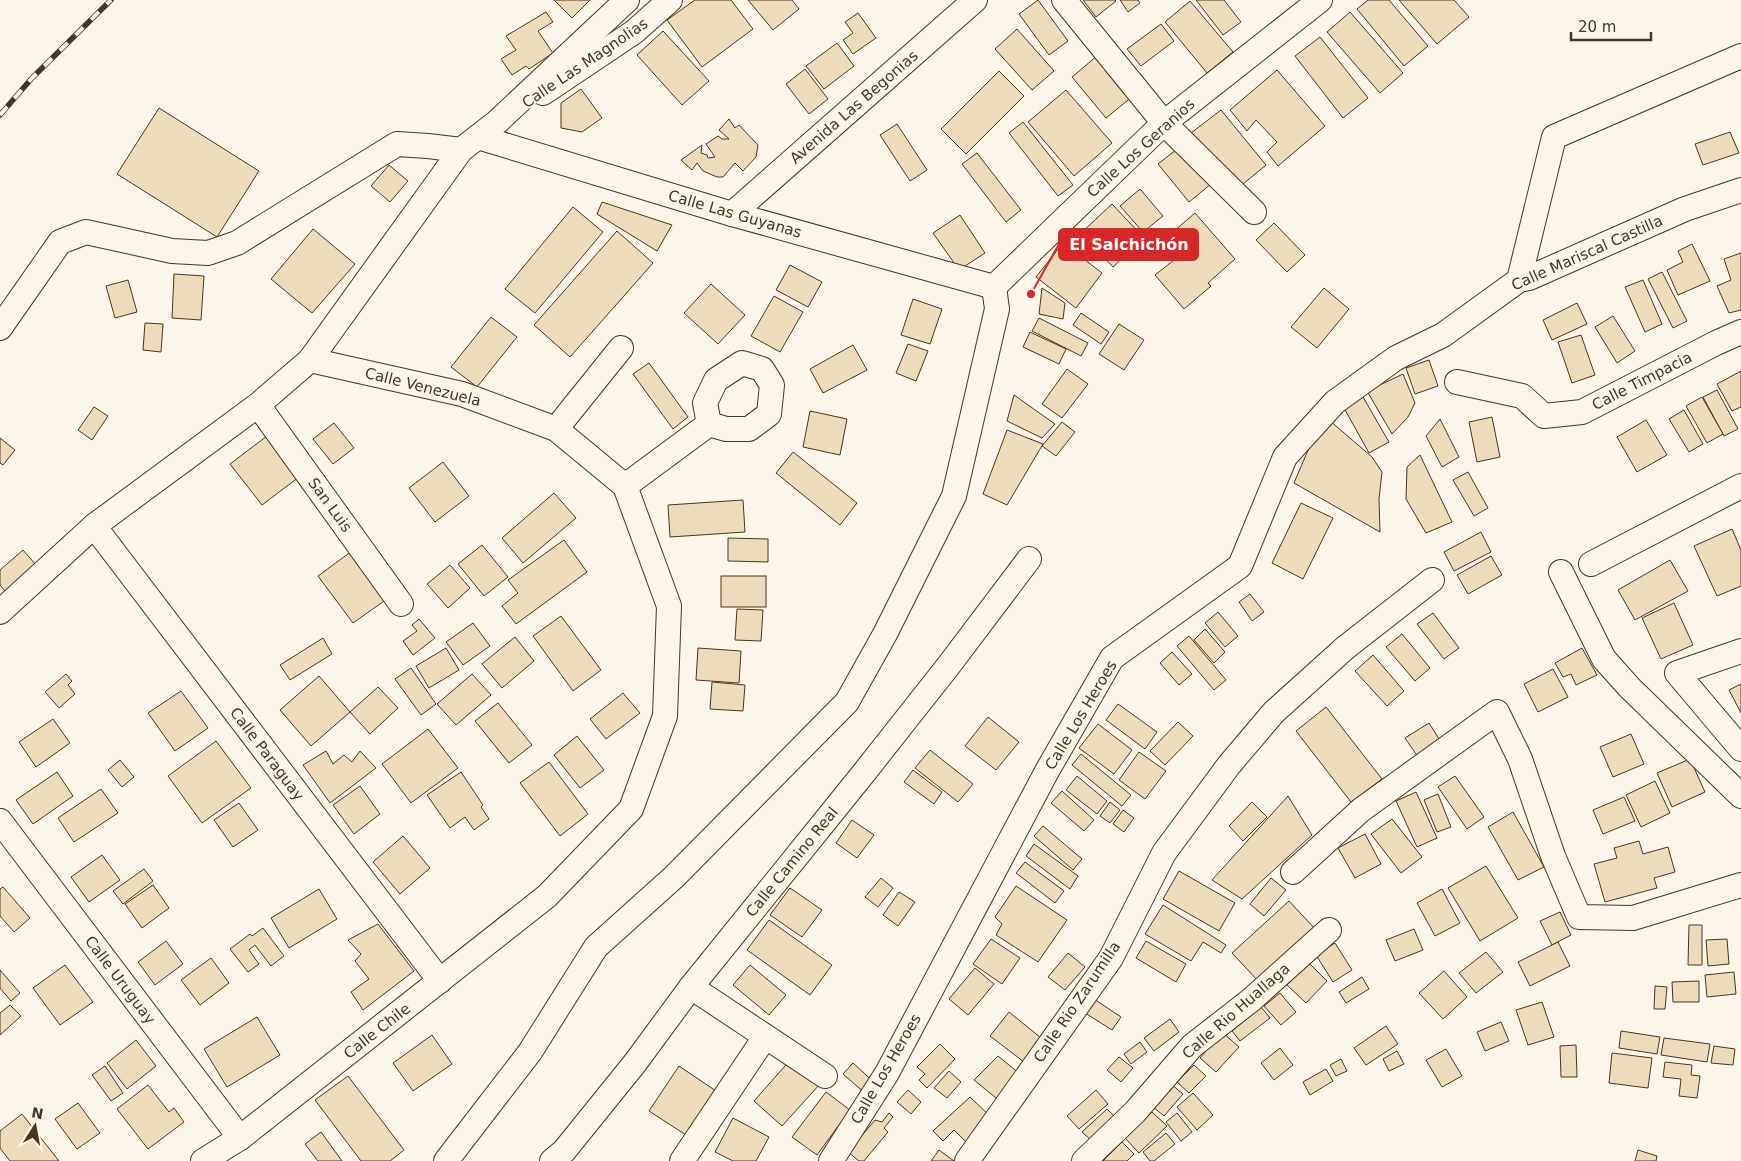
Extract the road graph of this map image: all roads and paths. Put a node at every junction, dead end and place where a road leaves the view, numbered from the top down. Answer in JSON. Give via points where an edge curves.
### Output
{"nodes":[{"id":1,"x":627,"y":0,"type":"edge"},
{"id":2,"x":670,"y":0,"type":"edge"},
{"id":3,"x":975,"y":0,"type":"edge"},
{"id":4,"x":1064,"y":0,"type":"edge"},
{"id":5,"x":1320,"y":0,"type":"edge"},
{"id":6,"x":1741,"y":56,"type":"edge"},
{"id":7,"x":497,"y":122,"type":"junction"},
{"id":8,"x":1164,"y":123,"type":"junction"},
{"id":9,"x":469,"y":144,"type":"junction"},
{"id":10,"x":1741,"y":190,"type":"edge"},
{"id":11,"x":1254,"y":212,"type":"dead end"},
{"id":12,"x":732,"y":214,"type":"junction"},
{"id":13,"x":1519,"y":280,"type":"junction"},
{"id":14,"x":994,"y":287,"type":"junction"},
{"id":15,"x":0,"y":328,"type":"edge"},
{"id":16,"x":1741,"y":332,"type":"edge"},
{"id":17,"x":1443,"y":335,"type":"joint"},
{"id":18,"x":621,"y":348,"type":"dead end"},
{"id":19,"x":310,"y":360,"type":"junction"},
{"id":20,"x":1457,"y":382,"type":"dead end"},
{"id":21,"x":258,"y":405,"type":"junction"},
{"id":22,"x":709,"y":424,"type":"dead end"},
{"id":23,"x":556,"y":429,"type":"junction"},
{"id":24,"x":625,"y":486,"type":"junction"},
{"id":25,"x":1741,"y":486,"type":"edge"},
{"id":26,"x":94,"y":526,"type":"junction"},
{"id":27,"x":1029,"y":559,"type":"dead end"},
{"id":28,"x":1591,"y":564,"type":"dead end"},
{"id":29,"x":1560,"y":572,"type":"dead end"},
{"id":30,"x":1432,"y":580,"type":"dead end"},
{"id":31,"x":401,"y":604,"type":"dead end"},
{"id":32,"x":0,"y":612,"type":"edge"},
{"id":33,"x":1741,"y":651,"type":"edge"},
{"id":34,"x":1741,"y":750,"type":"edge"},
{"id":35,"x":1741,"y":796,"type":"edge"},
{"id":36,"x":0,"y":822,"type":"edge"},
{"id":37,"x":1292,"y":872,"type":"dead end"},
{"id":38,"x":1741,"y":885,"type":"edge"},
{"id":39,"x":1329,"y":930,"type":"dead end"},
{"id":40,"x":440,"y":981,"type":"junction"},
{"id":41,"x":691,"y":986,"type":"junction"},
{"id":42,"x":765,"y":1037,"type":"junction"},
{"id":43,"x":825,"y":1076,"type":"dead end"},
{"id":44,"x":240,"y":1138,"type":"junction"},
{"id":45,"x":558,"y":1158,"type":"edge"},
{"id":46,"x":203,"y":1161,"type":"edge"},
{"id":47,"x":446,"y":1161,"type":"edge"},
{"id":48,"x":682,"y":1161,"type":"edge"},
{"id":49,"x":831,"y":1161,"type":"edge"},
{"id":50,"x":967,"y":1161,"type":"edge"},
{"id":51,"x":1084,"y":1161,"type":"edge"}],
"edges":[{"from":1,"to":7,"type":"street"},
{"from":2,"to":7,"type":"street","name":"Calle Las Magnolias","via":[[634,32]]},
{"from":3,"to":12,"type":"street","name":"Avenida Las Begonias"},
{"from":4,"to":8,"type":"street"},
{"from":5,"to":8,"type":"street","name":"Calle Los Geranios"},
{"from":6,"to":13,"type":"street","via":[[1554,137]]},
{"from":7,"to":9,"type":"street"},
{"from":8,"to":11,"type":"street"},
{"from":8,"to":14,"type":"street","name":"Calle Los Geranios"},
{"from":9,"to":12,"type":"street","name":"Calle Las Guyanas"},
{"from":9,"to":15,"type":"street","name":"Calle Las Guyanas","via":[[397,144],[237,243],[208,253],[172,251],[86,232],[60,242]]},
{"from":9,"to":19,"type":"street"},
{"from":10,"to":13,"type":"street","name":"Calle Mariscal Castilla","via":[[1685,209]]},
{"from":12,"to":14,"type":"street","name":"Calle Las Guyanas"},
{"from":13,"to":17,"type":"street","name":"Calle Mariscal Castilla"},
{"from":14,"to":47,"type":"street","via":[[997,310],[954,496],[847,702],[674,877],[596,946],[530,1052]]},
{"from":16,"to":20,"type":"street","name":"Calle Timpacia","via":[[1582,412],[1544,416],[1522,396]]},
{"from":17,"to":49,"type":"street","name":"Calle Los Heroes","via":[[1396,358],[1335,402],[1286,457],[1240,566],[1112,658],[1047,771],[887,1073]]},
{"from":18,"to":23,"type":"street"},
{"from":19,"to":21,"type":"street"},
{"from":19,"to":23,"type":"street","name":"Calle Venezuela","via":[[462,394]]},
{"from":21,"to":26,"type":"street"},
{"from":21,"to":31,"type":"street","name":"San Luis"},
{"from":22,"to":24,"type":"street"},
{"from":23,"to":24,"type":"street","name":"Calle Venezuela"},
{"from":24,"to":40,"type":"street","name":"Calle Chile","via":[[669,606],[665,716],[632,808],[547,896]]},
{"from":25,"to":28,"type":"street"},
{"from":26,"to":32,"type":"street"},
{"from":26,"to":40,"type":"street","name":"Calle Paraguay"},
{"from":27,"to":41,"type":"street","name":"Calle Camino Real","via":[[876,759]]},
{"from":29,"to":35,"type":"street","via":[[1604,659]]},
{"from":30,"to":50,"type":"street","name":"Calle Rio Zarumilla","via":[[1345,648],[1281,706],[1229,764],[1164,853],[1111,958]]},
{"from":33,"to":34,"type":"street","via":[[1677,673]]},
{"from":36,"to":44,"type":"street","name":"Calle Uruguay"},
{"from":37,"to":38,"type":"street","via":[[1361,810],[1497,712],[1520,759],[1553,856],[1579,917],[1633,918]]},
{"from":39,"to":51,"type":"street","name":"Calle Rio Huallaga","via":[[1251,1000],[1192,1046],[1135,1112]]},
{"from":40,"to":44,"type":"street","name":"Calle Chile"},
{"from":41,"to":42,"type":"street"},
{"from":41,"to":45,"type":"street","name":"Calle Camino Real","via":[[635,1063]]},
{"from":42,"to":43,"type":"street"},
{"from":42,"to":48,"type":"street"},
{"from":44,"to":46,"type":"street","name":"Calle Chile"}]}
